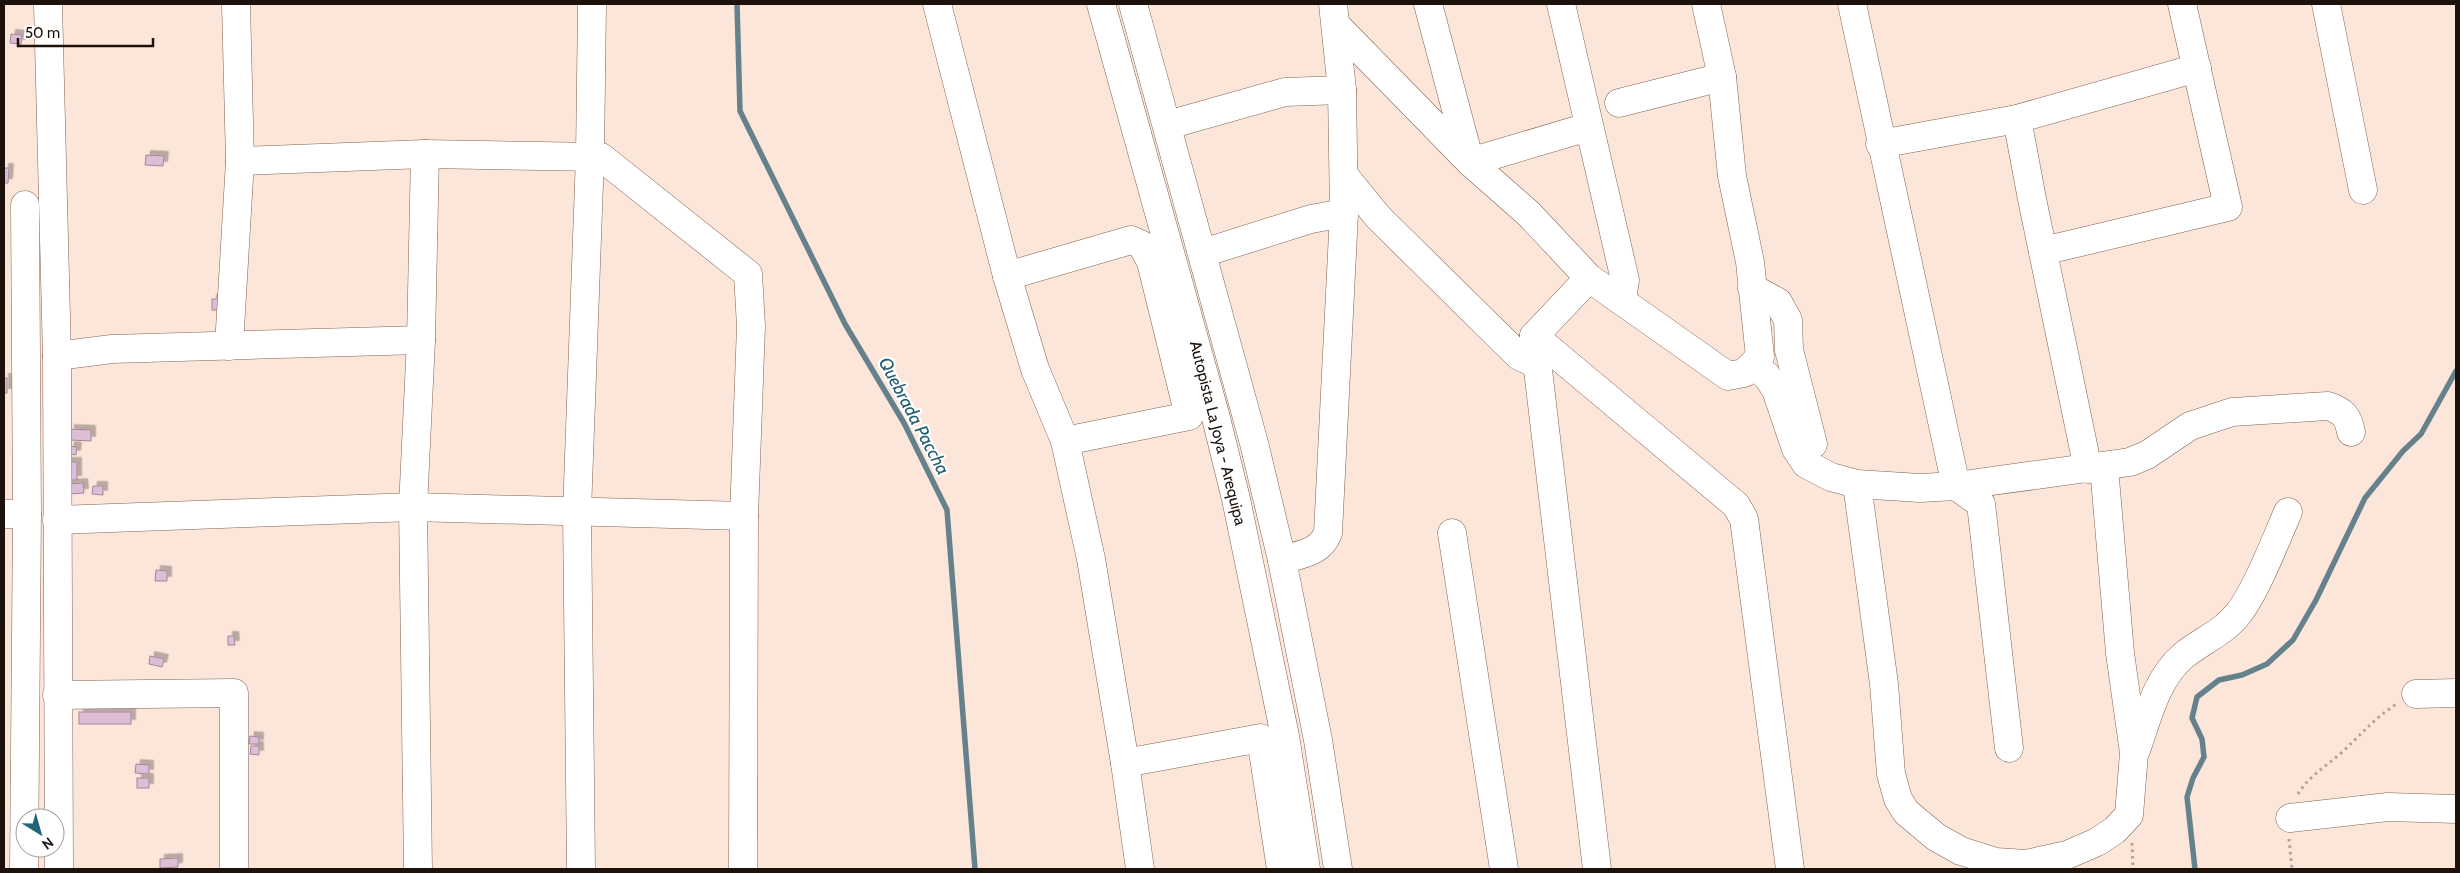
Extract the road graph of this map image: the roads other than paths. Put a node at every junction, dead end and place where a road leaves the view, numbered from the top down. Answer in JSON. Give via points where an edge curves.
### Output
{"nodes":[{"id":1,"x":48,"y":4,"type":"edge"},
{"id":2,"x":236,"y":4,"type":"edge"},
{"id":3,"x":592,"y":4,"type":"edge"},
{"id":4,"x":937,"y":4,"type":"edge"},
{"id":5,"x":1101,"y":4,"type":"edge"},
{"id":6,"x":1134,"y":4,"type":"edge"},
{"id":7,"x":1428,"y":4,"type":"edge"},
{"id":8,"x":1561,"y":4,"type":"edge"},
{"id":9,"x":1706,"y":4,"type":"edge"},
{"id":10,"x":1852,"y":4,"type":"edge"},
{"id":11,"x":2182,"y":4,"type":"edge"},
{"id":12,"x":2326,"y":4,"type":"edge"},
{"id":13,"x":1335,"y":15,"type":"edge"},
{"id":14,"x":2197,"y":68,"type":"junction"},
{"id":15,"x":1722,"y":78,"type":"junction"},
{"id":16,"x":1342,"y":90,"type":"junction"},
{"id":17,"x":1619,"y":103,"type":"dead end"},
{"id":18,"x":2017,"y":119,"type":"junction"},
{"id":19,"x":1168,"y":125,"type":"junction"},
{"id":20,"x":1588,"y":127,"type":"junction"},
{"id":21,"x":1880,"y":144,"type":"junction"},
{"id":22,"x":425,"y":154,"type":"junction"},
{"id":23,"x":590,"y":156,"type":"junction"},
{"id":24,"x":240,"y":161,"type":"junction"},
{"id":25,"x":1470,"y":162,"type":"junction"},
{"id":26,"x":1344,"y":175,"type":"junction"},
{"id":27,"x":2363,"y":190,"type":"dead end"},
{"id":28,"x":25,"y":205,"type":"dead end"},
{"id":29,"x":1344,"y":213,"type":"junction"},
{"id":30,"x":2043,"y":251,"type":"junction"},
{"id":31,"x":1203,"y":253,"type":"junction"},
{"id":32,"x":1161,"y":260,"type":"junction"},
{"id":33,"x":1007,"y":276,"type":"junction"},
{"id":34,"x":1589,"y":278,"type":"junction"},
{"id":35,"x":1752,"y":288,"type":"junction"},
{"id":36,"x":1622,"y":300,"type":"junction"},
{"id":37,"x":1534,"y":336,"type":"junction"},
{"id":38,"x":421,"y":340,"type":"junction"},
{"id":39,"x":229,"y":346,"type":"junction"},
{"id":40,"x":57,"y":356,"type":"junction"},
{"id":41,"x":1538,"y":365,"type":"junction"},
{"id":42,"x":1753,"y":366,"type":"junction"},
{"id":43,"x":2351,"y":432,"type":"dead end"},
{"id":44,"x":1065,"y":441,"type":"junction"},
{"id":45,"x":2096,"y":468,"type":"junction"},
{"id":46,"x":1821,"y":470,"type":"junction"},
{"id":47,"x":1857,"y":484,"type":"junction"},
{"id":48,"x":1956,"y":486,"type":"junction"},
{"id":49,"x":413,"y":507,"type":"junction"},
{"id":50,"x":577,"y":512,"type":"junction"},
{"id":51,"x":2288,"y":512,"type":"dead end"},
{"id":52,"x":15,"y":514,"type":"edge"},
{"id":53,"x":744,"y":516,"type":"junction"},
{"id":54,"x":57,"y":520,"type":"junction"},
{"id":55,"x":1452,"y":533,"type":"dead end"},
{"id":56,"x":1282,"y":560,"type":"junction"},
{"id":57,"x":2456,"y":693,"type":"edge"},
{"id":58,"x":2416,"y":694,"type":"road end"},
{"id":59,"x":57,"y":695,"type":"junction"},
{"id":60,"x":2009,"y":748,"type":"dead end"},
{"id":61,"x":2134,"y":754,"type":"junction"},
{"id":62,"x":1125,"y":763,"type":"junction"},
{"id":63,"x":2456,"y":809,"type":"edge"},
{"id":64,"x":2290,"y":818,"type":"road end"},
{"id":65,"x":24,"y":869,"type":"edge"},
{"id":66,"x":59,"y":869,"type":"edge"},
{"id":67,"x":234,"y":869,"type":"edge"},
{"id":68,"x":418,"y":869,"type":"edge"},
{"id":69,"x":581,"y":869,"type":"edge"},
{"id":70,"x":743,"y":869,"type":"edge"},
{"id":71,"x":1140,"y":869,"type":"edge"},
{"id":72,"x":1281,"y":869,"type":"edge"},
{"id":73,"x":1306,"y":869,"type":"edge"},
{"id":74,"x":1338,"y":869,"type":"edge"},
{"id":75,"x":1504,"y":869,"type":"edge"},
{"id":76,"x":1596,"y":869,"type":"edge"},
{"id":77,"x":1790,"y":869,"type":"edge"}],
"edges":[{"from":1,"to":40,"type":"street"},
{"from":2,"to":24,"type":"street"},
{"from":3,"to":23,"type":"street"},
{"from":4,"to":33,"type":"street"},
{"from":5,"to":32,"type":"street","name":"Autopista La Joya - Arequipa"},
{"from":6,"to":19,"type":"street","name":"Autopista La Joya - Arequipa"},
{"from":7,"to":25,"type":"street"},
{"from":8,"to":20,"type":"street"},
{"from":9,"to":15,"type":"street"},
{"from":10,"to":21,"type":"street"},
{"from":11,"to":14,"type":"street"},
{"from":12,"to":27,"type":"street"},
{"from":13,"to":16,"type":"street"},
{"from":13,"to":25,"type":"street"},
{"from":14,"to":18,"type":"street"},
{"from":14,"to":30,"type":"street","via":[[2228,207]]},
{"from":15,"to":17,"type":"street"},
{"from":15,"to":35,"type":"street","via":[[1732,176],[1750,262]]},
{"from":16,"to":19,"type":"street","via":[[1285,92]]},
{"from":16,"to":26,"type":"street"},
{"from":18,"to":21,"type":"street"},
{"from":18,"to":30,"type":"street"},
{"from":19,"to":31,"type":"street","name":"Autopista La Joya - Arequipa"},
{"from":20,"to":25,"type":"street"},
{"from":20,"to":36,"type":"street","via":[[1625,280]]},
{"from":21,"to":48,"type":"street"},
{"from":22,"to":23,"type":"street"},
{"from":22,"to":24,"type":"street"},
{"from":22,"to":38,"type":"street"},
{"from":23,"to":50,"type":"street"},
{"from":23,"to":53,"type":"street","via":[[601,157],[748,274],[751,326]]},
{"from":24,"to":39,"type":"street"},
{"from":25,"to":34,"type":"street","via":[[1529,214]]},
{"from":26,"to":29,"type":"street"},
{"from":26,"to":41,"type":"street","via":[[1378,217],[1519,356]]},
{"from":28,"to":52,"type":"street"},
{"from":29,"to":31,"type":"street","via":[[1311,219]]},
{"from":29,"to":56,"type":"street","via":[[1328,533],[1317,549]]},
{"from":30,"to":45,"type":"street"},
{"from":31,"to":56,"type":"street","name":"Autopista La Joya - Arequipa"},
{"from":32,"to":33,"type":"street","via":[[1131,240]]},
{"from":32,"to":44,"type":"street","via":[[1189,416]]},
{"from":32,"to":73,"type":"street","name":"Autopista La Joya - Arequipa","via":[[1236,499],[1285,736]]},
{"from":33,"to":44,"type":"street","via":[[1035,369]]},
{"from":34,"to":36,"type":"street"},
{"from":34,"to":37,"type":"street"},
{"from":35,"to":42,"type":"street","via":[[1760,357]]},
{"from":35,"to":46,"type":"street","via":[[1778,302],[1788,320],[1789,350]]},
{"from":36,"to":42,"type":"street","via":[[1728,376],[1744,373]]},
{"from":37,"to":41,"type":"street"},
{"from":37,"to":77,"type":"street","via":[[1736,505],[1744,519]]},
{"from":38,"to":39,"type":"street"},
{"from":38,"to":49,"type":"street"},
{"from":39,"to":40,"type":"street","via":[[112,349]]},
{"from":40,"to":54,"type":"street"},
{"from":41,"to":76,"type":"street"},
{"from":42,"to":46,"type":"street","via":[[1767,376],[1776,390],[1796,449],[1806,464]]},
{"from":43,"to":45,"type":"street","via":[[2348,418],[2340,410],[2328,406],[2232,412],[2190,426],[2130,462]]},
{"from":44,"to":62,"type":"street","via":[[1091,559]]},
{"from":45,"to":48,"type":"street"},
{"from":45,"to":61,"type":"street"},
{"from":46,"to":47,"type":"street","via":[[1831,477]]},
{"from":47,"to":48,"type":"street","via":[[1920,488]]},
{"from":47,"to":61,"type":"street","via":[[1884,684],[1891,774],[1898,799],[1906,812],[1936,837],[1969,854],[1996,862],[2044,862],[2097,842],[2129,815]]},
{"from":48,"to":60,"type":"street","via":[[1981,504]]},
{"from":49,"to":50,"type":"street"},
{"from":49,"to":54,"type":"street"},
{"from":49,"to":68,"type":"street"},
{"from":50,"to":53,"type":"street"},
{"from":50,"to":69,"type":"street"},
{"from":51,"to":61,"type":"street","via":[[2249,598],[2238,614],[2224,628],[2184,655],[2170,670],[2157,691]]},
{"from":52,"to":65,"type":"street"},
{"from":53,"to":70,"type":"street"},
{"from":54,"to":59,"type":"street"},
{"from":55,"to":75,"type":"street"},
{"from":56,"to":74,"type":"street","name":"Autopista La Joya - Arequipa","via":[[1318,740]]},
{"from":57,"to":58,"type":"street"},
{"from":59,"to":66,"type":"street"},
{"from":59,"to":67,"type":"street","via":[[234,693]]},
{"from":62,"to":71,"type":"street"},
{"from":62,"to":72,"type":"street","via":[[1261,738]]},
{"from":63,"to":64,"type":"street","via":[[2388,807]]}]}
